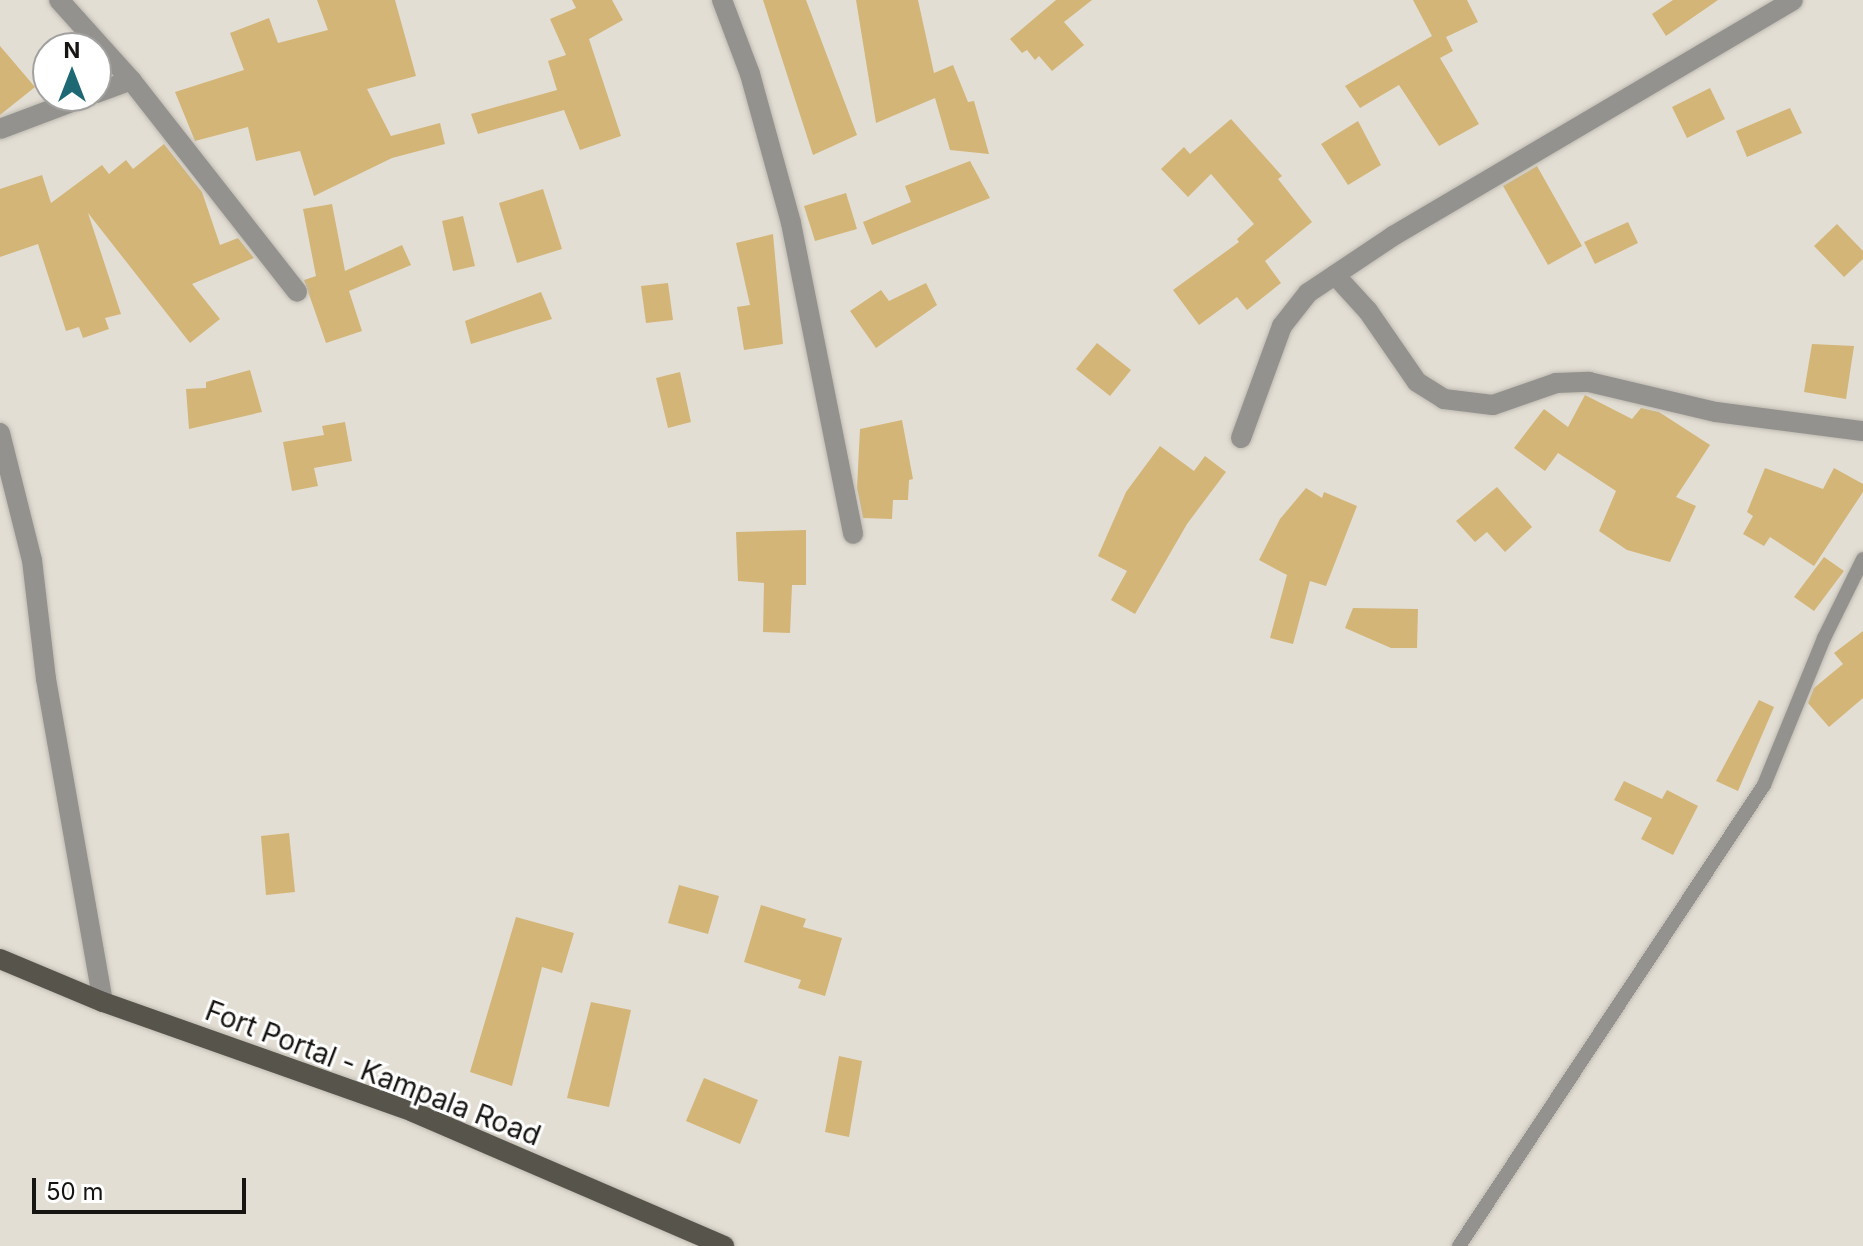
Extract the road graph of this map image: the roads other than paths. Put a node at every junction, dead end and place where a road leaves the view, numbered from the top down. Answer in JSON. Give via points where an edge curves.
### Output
{"nodes":[{"id":1,"x":59,"y":0,"type":"edge"},
{"id":2,"x":722,"y":0,"type":"edge"},
{"id":3,"x":1793,"y":0,"type":"edge"},
{"id":4,"x":131,"y":80,"type":"junction"},
{"id":5,"x":112,"y":87,"type":"edge"},
{"id":6,"x":45,"y":112,"type":"edge"},
{"id":7,"x":0,"y":129,"type":"edge"},
{"id":8,"x":1335,"y":275,"type":"junction"},
{"id":9,"x":297,"y":292,"type":"dead end"},
{"id":10,"x":1863,"y":431,"type":"edge"},
{"id":11,"x":0,"y":433,"type":"edge"},
{"id":12,"x":1241,"y":438,"type":"dead end"},
{"id":13,"x":853,"y":534,"type":"dead end"},
{"id":14,"x":1863,"y":559,"type":"edge"},
{"id":15,"x":0,"y":959,"type":"edge"},
{"id":16,"x":103,"y":1002,"type":"junction"},
{"id":17,"x":724,"y":1246,"type":"edge"},
{"id":18,"x":1459,"y":1246,"type":"edge"}],
"edges":[{"from":1,"to":4,"type":"street"},
{"from":2,"to":13,"type":"street","via":[[750,74],[791,223]]},
{"from":3,"to":8,"type":"street"},
{"from":4,"to":5,"type":"street"},
{"from":4,"to":9,"type":"street"},
{"from":6,"to":7,"type":"street"},
{"from":8,"to":10,"type":"street","via":[[1368,311],[1417,382],[1444,399],[1493,405],[1556,383],[1589,382],[1716,412]]},
{"from":8,"to":12,"type":"street","via":[[1308,293],[1282,326]]},
{"from":11,"to":16,"type":"street","via":[[32,560],[46,679]]},
{"from":14,"to":18,"type":"lane","via":[[1824,638],[1764,785]]},
{"from":15,"to":16,"type":"main road","name":"Fort Portal - Kampala Road"},
{"from":16,"to":17,"type":"main road","name":"Fort Portal - Kampala Road","via":[[413,1112]]}]}
